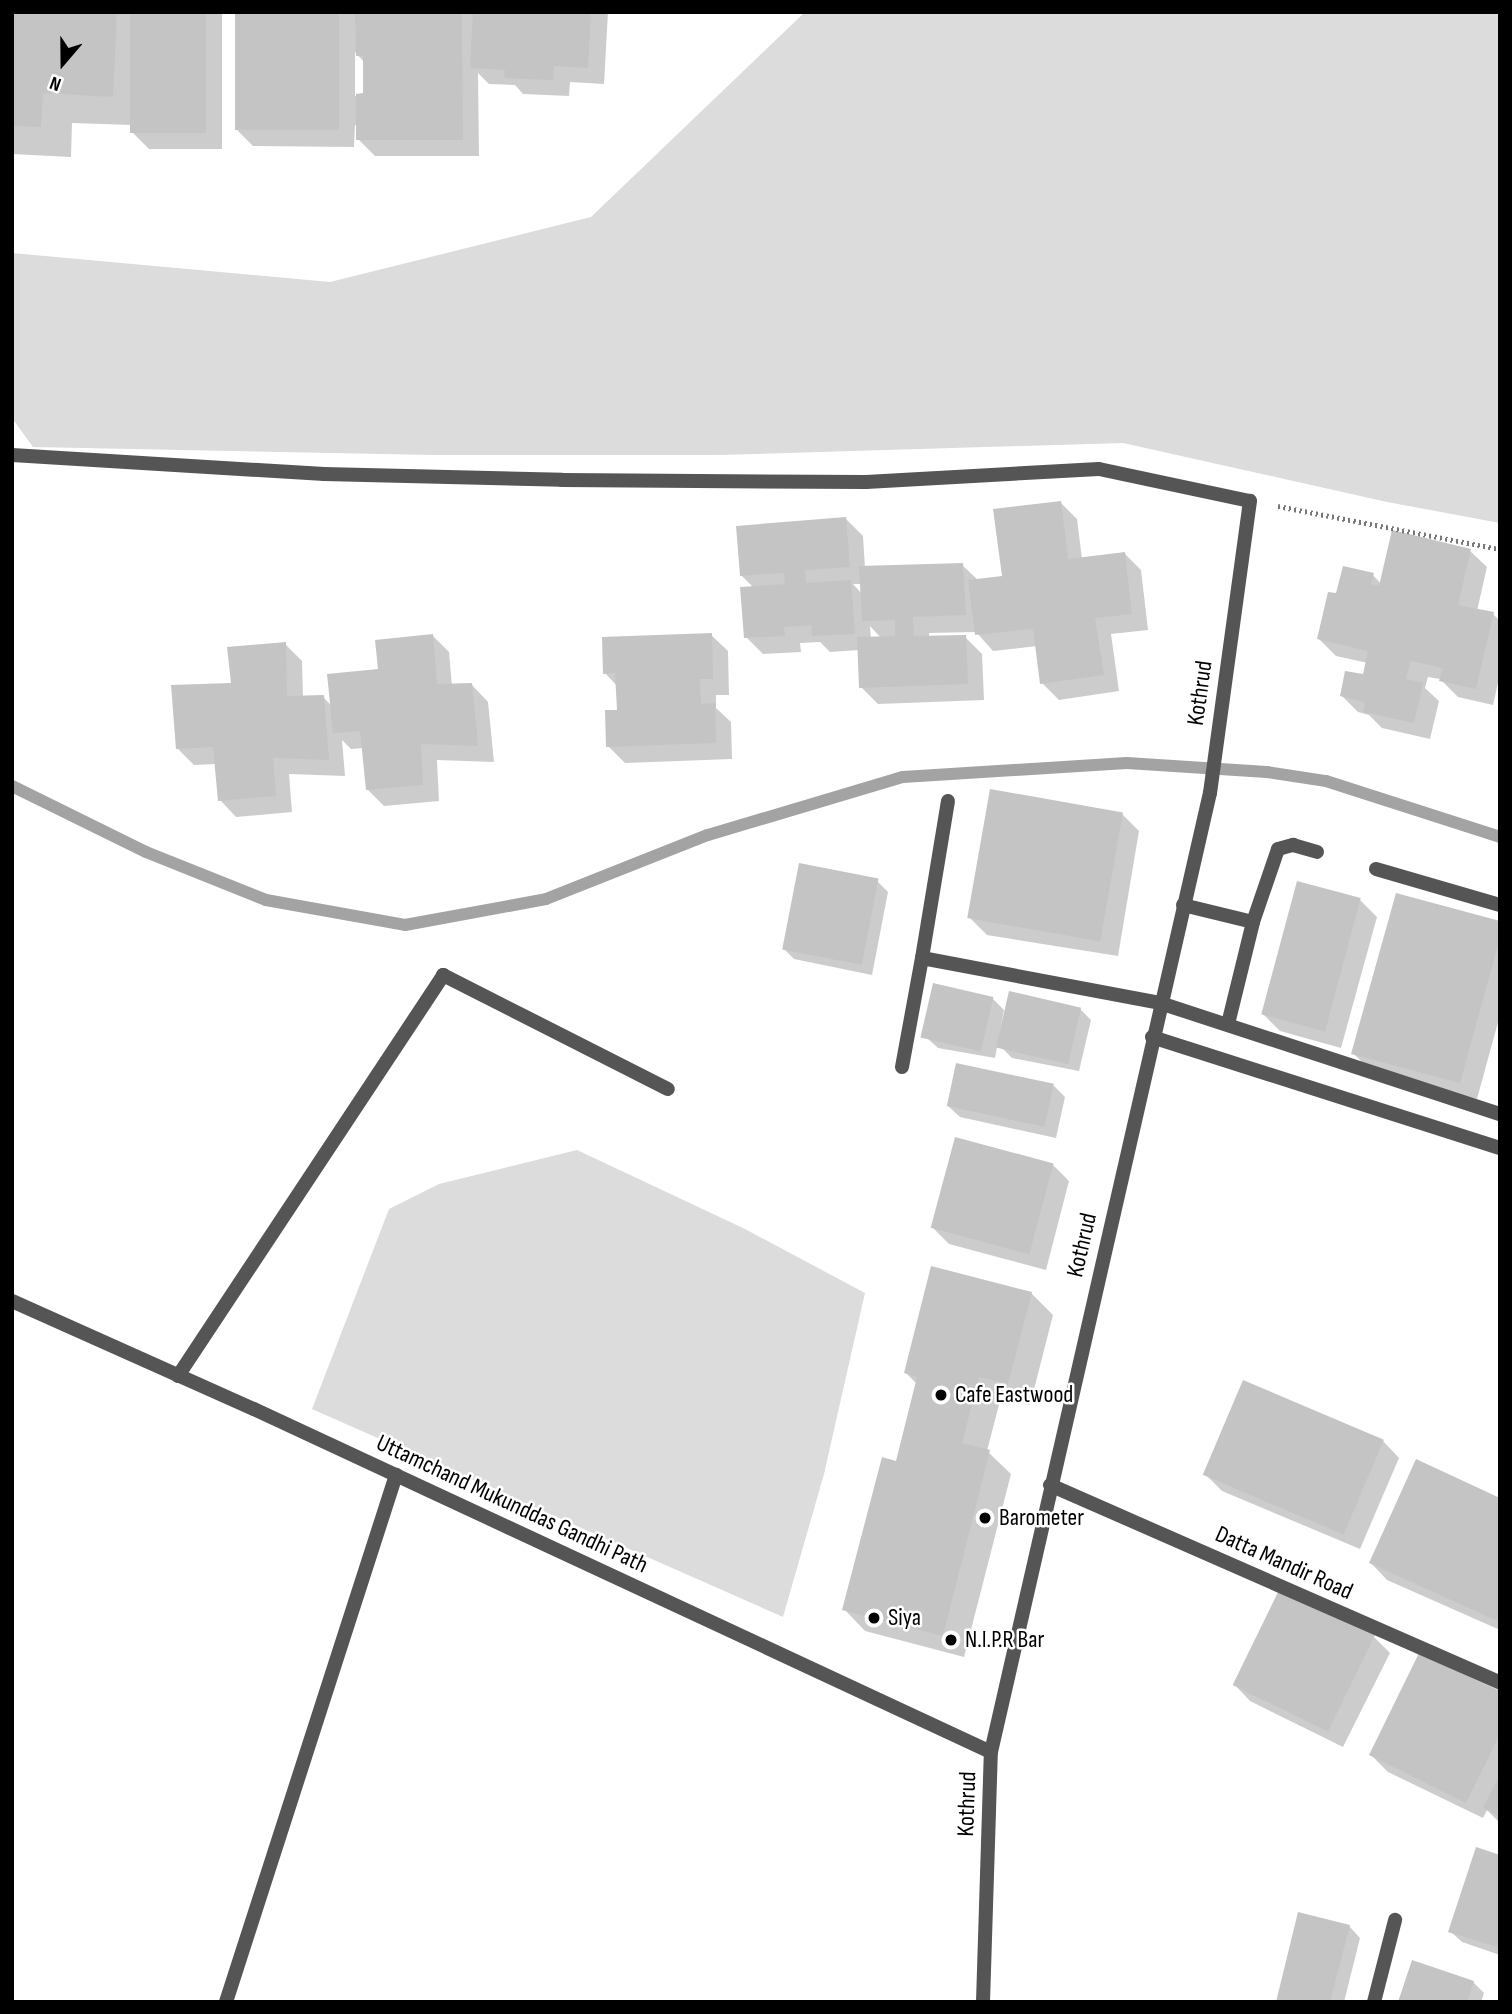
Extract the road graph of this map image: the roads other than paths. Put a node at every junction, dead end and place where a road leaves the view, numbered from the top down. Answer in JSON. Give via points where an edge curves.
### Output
{"nodes":[{"id":1,"x":12,"y":455,"type":"edge"},
{"id":2,"x":948,"y":801,"type":"dead end"},
{"id":3,"x":1317,"y":852,"type":"dead end"},
{"id":4,"x":1376,"y":869,"type":"dead end"},
{"id":5,"x":1183,"y":905,"type":"junction"},
{"id":6,"x":1500,"y":905,"type":"edge"},
{"id":7,"x":1253,"y":922,"type":"junction"},
{"id":8,"x":922,"y":958,"type":"junction"},
{"id":9,"x":1160,"y":1003,"type":"junction"},
{"id":10,"x":1228,"y":1024,"type":"junction"},
{"id":11,"x":1152,"y":1037,"type":"junction"},
{"id":12,"x":902,"y":1067,"type":"dead end"},
{"id":13,"x":668,"y":1089,"type":"dead end"},
{"id":14,"x":1500,"y":1114,"type":"edge"},
{"id":15,"x":1500,"y":1148,"type":"edge"},
{"id":16,"x":12,"y":1301,"type":"edge"},
{"id":17,"x":178,"y":1376,"type":"junction"},
{"id":18,"x":396,"y":1475,"type":"junction"},
{"id":19,"x":1051,"y":1485,"type":"junction"},
{"id":20,"x":1500,"y":1683,"type":"edge"},
{"id":21,"x":991,"y":1752,"type":"junction"},
{"id":22,"x":1395,"y":1920,"type":"dead end"},
{"id":23,"x":226,"y":2002,"type":"edge"},
{"id":24,"x":983,"y":2002,"type":"edge"},
{"id":25,"x":1374,"y":2002,"type":"edge"}],
"edges":[{"from":1,"to":5,"type":"street","name":"Kothrud","via":[[324,474],[562,480],[866,482],[1099,469],[1250,500],[1210,793]]},
{"from":2,"to":8,"type":"street"},
{"from":3,"to":7,"type":"street","via":[[1293,845],[1278,849]]},
{"from":4,"to":6,"type":"street"},
{"from":5,"to":7,"type":"street"},
{"from":5,"to":9,"type":"street","name":"Kothrud"},
{"from":7,"to":10,"type":"street"},
{"from":8,"to":9,"type":"street"},
{"from":8,"to":12,"type":"street"},
{"from":9,"to":10,"type":"street"},
{"from":9,"to":11,"type":"street","name":"Kothrud"},
{"from":10,"to":14,"type":"street"},
{"from":11,"to":15,"type":"street"},
{"from":11,"to":19,"type":"street","name":"Kothrud"},
{"from":13,"to":17,"type":"street","via":[[443,975]]},
{"from":16,"to":17,"type":"street","name":"Uttamchand Mukunddas Gandhi Path"},
{"from":17,"to":18,"type":"street","name":"Uttamchand Mukunddas Gandhi Path"},
{"from":18,"to":21,"type":"street","name":"Uttamchand Mukunddas Gandhi Path"},
{"from":18,"to":23,"type":"street"},
{"from":19,"to":20,"type":"street","name":"Datta Mandir Road"},
{"from":19,"to":21,"type":"street","name":"Kothrud"},
{"from":21,"to":24,"type":"street","name":"Kothrud"},
{"from":22,"to":25,"type":"street"}]}
